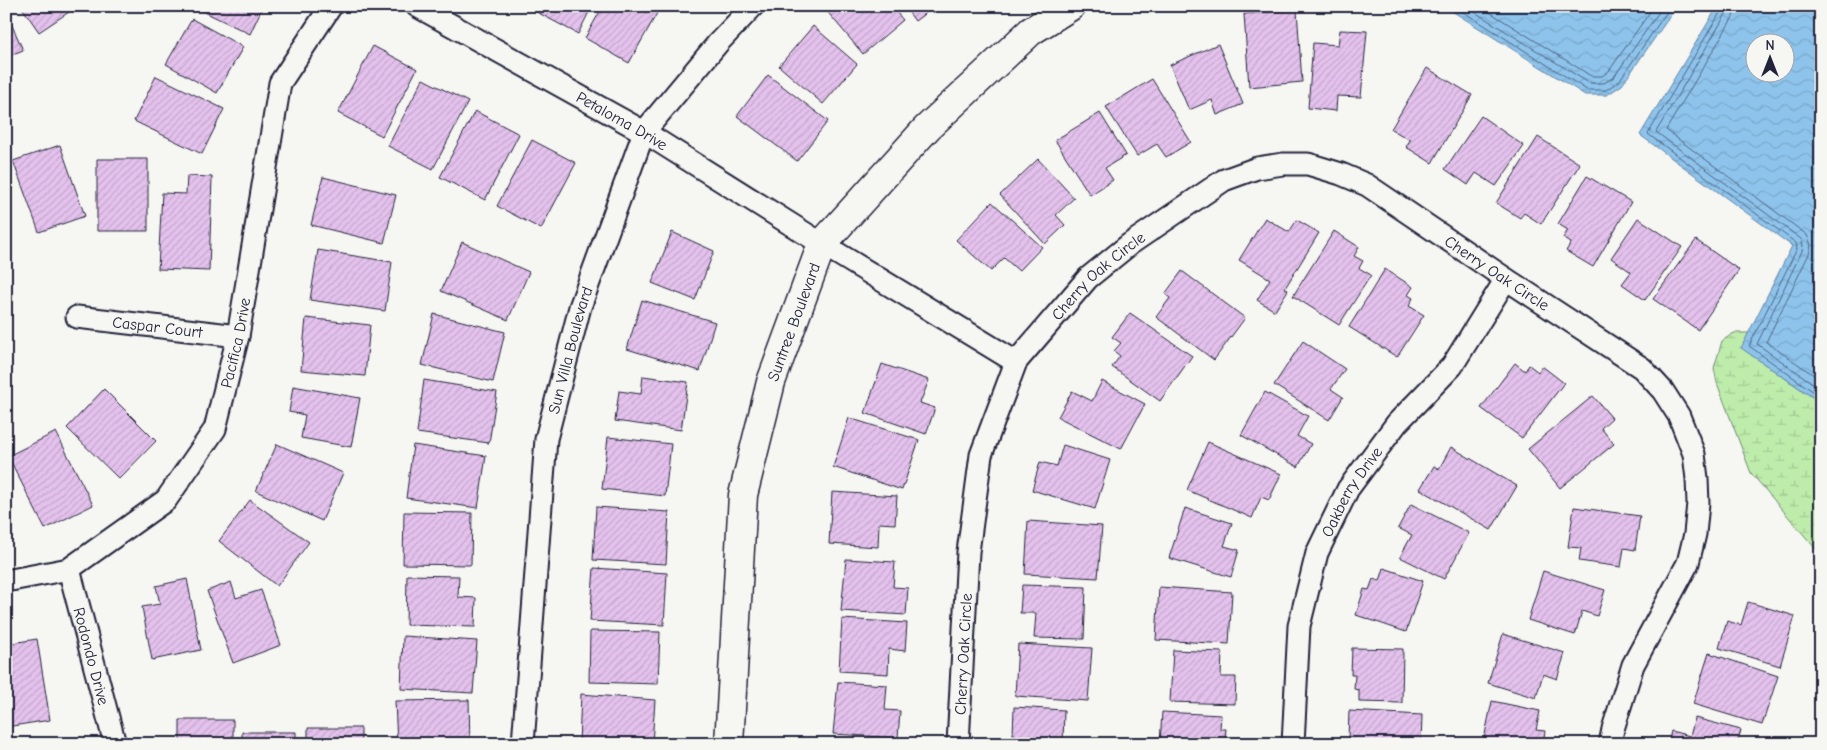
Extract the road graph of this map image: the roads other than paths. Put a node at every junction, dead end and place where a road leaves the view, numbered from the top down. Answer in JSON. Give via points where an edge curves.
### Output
{"nodes":[{"id":1,"x":331,"y":6,"type":"edge"},
{"id":2,"x":417,"y":6,"type":"edge"},
{"id":3,"x":753,"y":6,"type":"edge"},
{"id":4,"x":1071,"y":6,"type":"edge"},
{"id":5,"x":644,"y":132,"type":"junction"},
{"id":6,"x":822,"y":244,"type":"junction"},
{"id":7,"x":1506,"y":280,"type":"junction"},
{"id":8,"x":77,"y":317,"type":"dead end"},
{"id":9,"x":238,"y":336,"type":"junction"},
{"id":10,"x":1016,"y":362,"type":"junction"},
{"id":11,"x":69,"y":569,"type":"junction"},
{"id":12,"x":6,"y":581,"type":"edge"},
{"id":13,"x":115,"y":744,"type":"edge"},
{"id":14,"x":523,"y":744,"type":"edge"},
{"id":15,"x":729,"y":744,"type":"edge"},
{"id":16,"x":958,"y":744,"type":"edge"},
{"id":17,"x":1293,"y":744,"type":"edge"},
{"id":18,"x":1610,"y":744,"type":"edge"}],
"edges":[{"from":1,"to":9,"type":"street","name":"Pacifica Drive","via":[[280,83]]},
{"from":2,"to":5,"type":"street","name":"Petaloma Drive"},
{"from":3,"to":5,"type":"street","name":"Sun Villa Boulevard"},
{"from":4,"to":6,"type":"street","name":"Suntree Boulevard","via":[[1031,31],[926,128]]},
{"from":5,"to":6,"type":"street","name":"Petaloma Drive"},
{"from":5,"to":14,"type":"street","name":"Sun Villa Boulevard","via":[[580,307],[546,439]]},
{"from":6,"to":10,"type":"street"},
{"from":6,"to":15,"type":"street","name":"Suntree Boulevard","via":[[771,382],[743,495]]},
{"from":7,"to":10,"type":"street","name":"Cherry Oak Circle","via":[[1367,185],[1308,164],[1257,168],[1224,180],[1130,244],[1088,278]]},
{"from":7,"to":17,"type":"street","name":"Oakberry Drive","via":[[1452,366],[1397,424],[1348,489],[1316,553],[1298,626]]},
{"from":7,"to":18,"type":"street","name":"Cherry Oak Circle","via":[[1642,368],[1663,391],[1679,416],[1694,454],[1698,503],[1688,563],[1633,665]]},
{"from":8,"to":9,"type":"street","name":"Caspar Court"},
{"from":9,"to":11,"type":"street","name":"Pacifica Drive","via":[[215,429],[166,500]]},
{"from":10,"to":16,"type":"street","name":"Cherry Oak Circle","via":[[981,455],[968,552]]},
{"from":11,"to":12,"type":"street","name":"Pacifica Drive"},
{"from":11,"to":13,"type":"street","name":"Rodondo Drive"}]}
